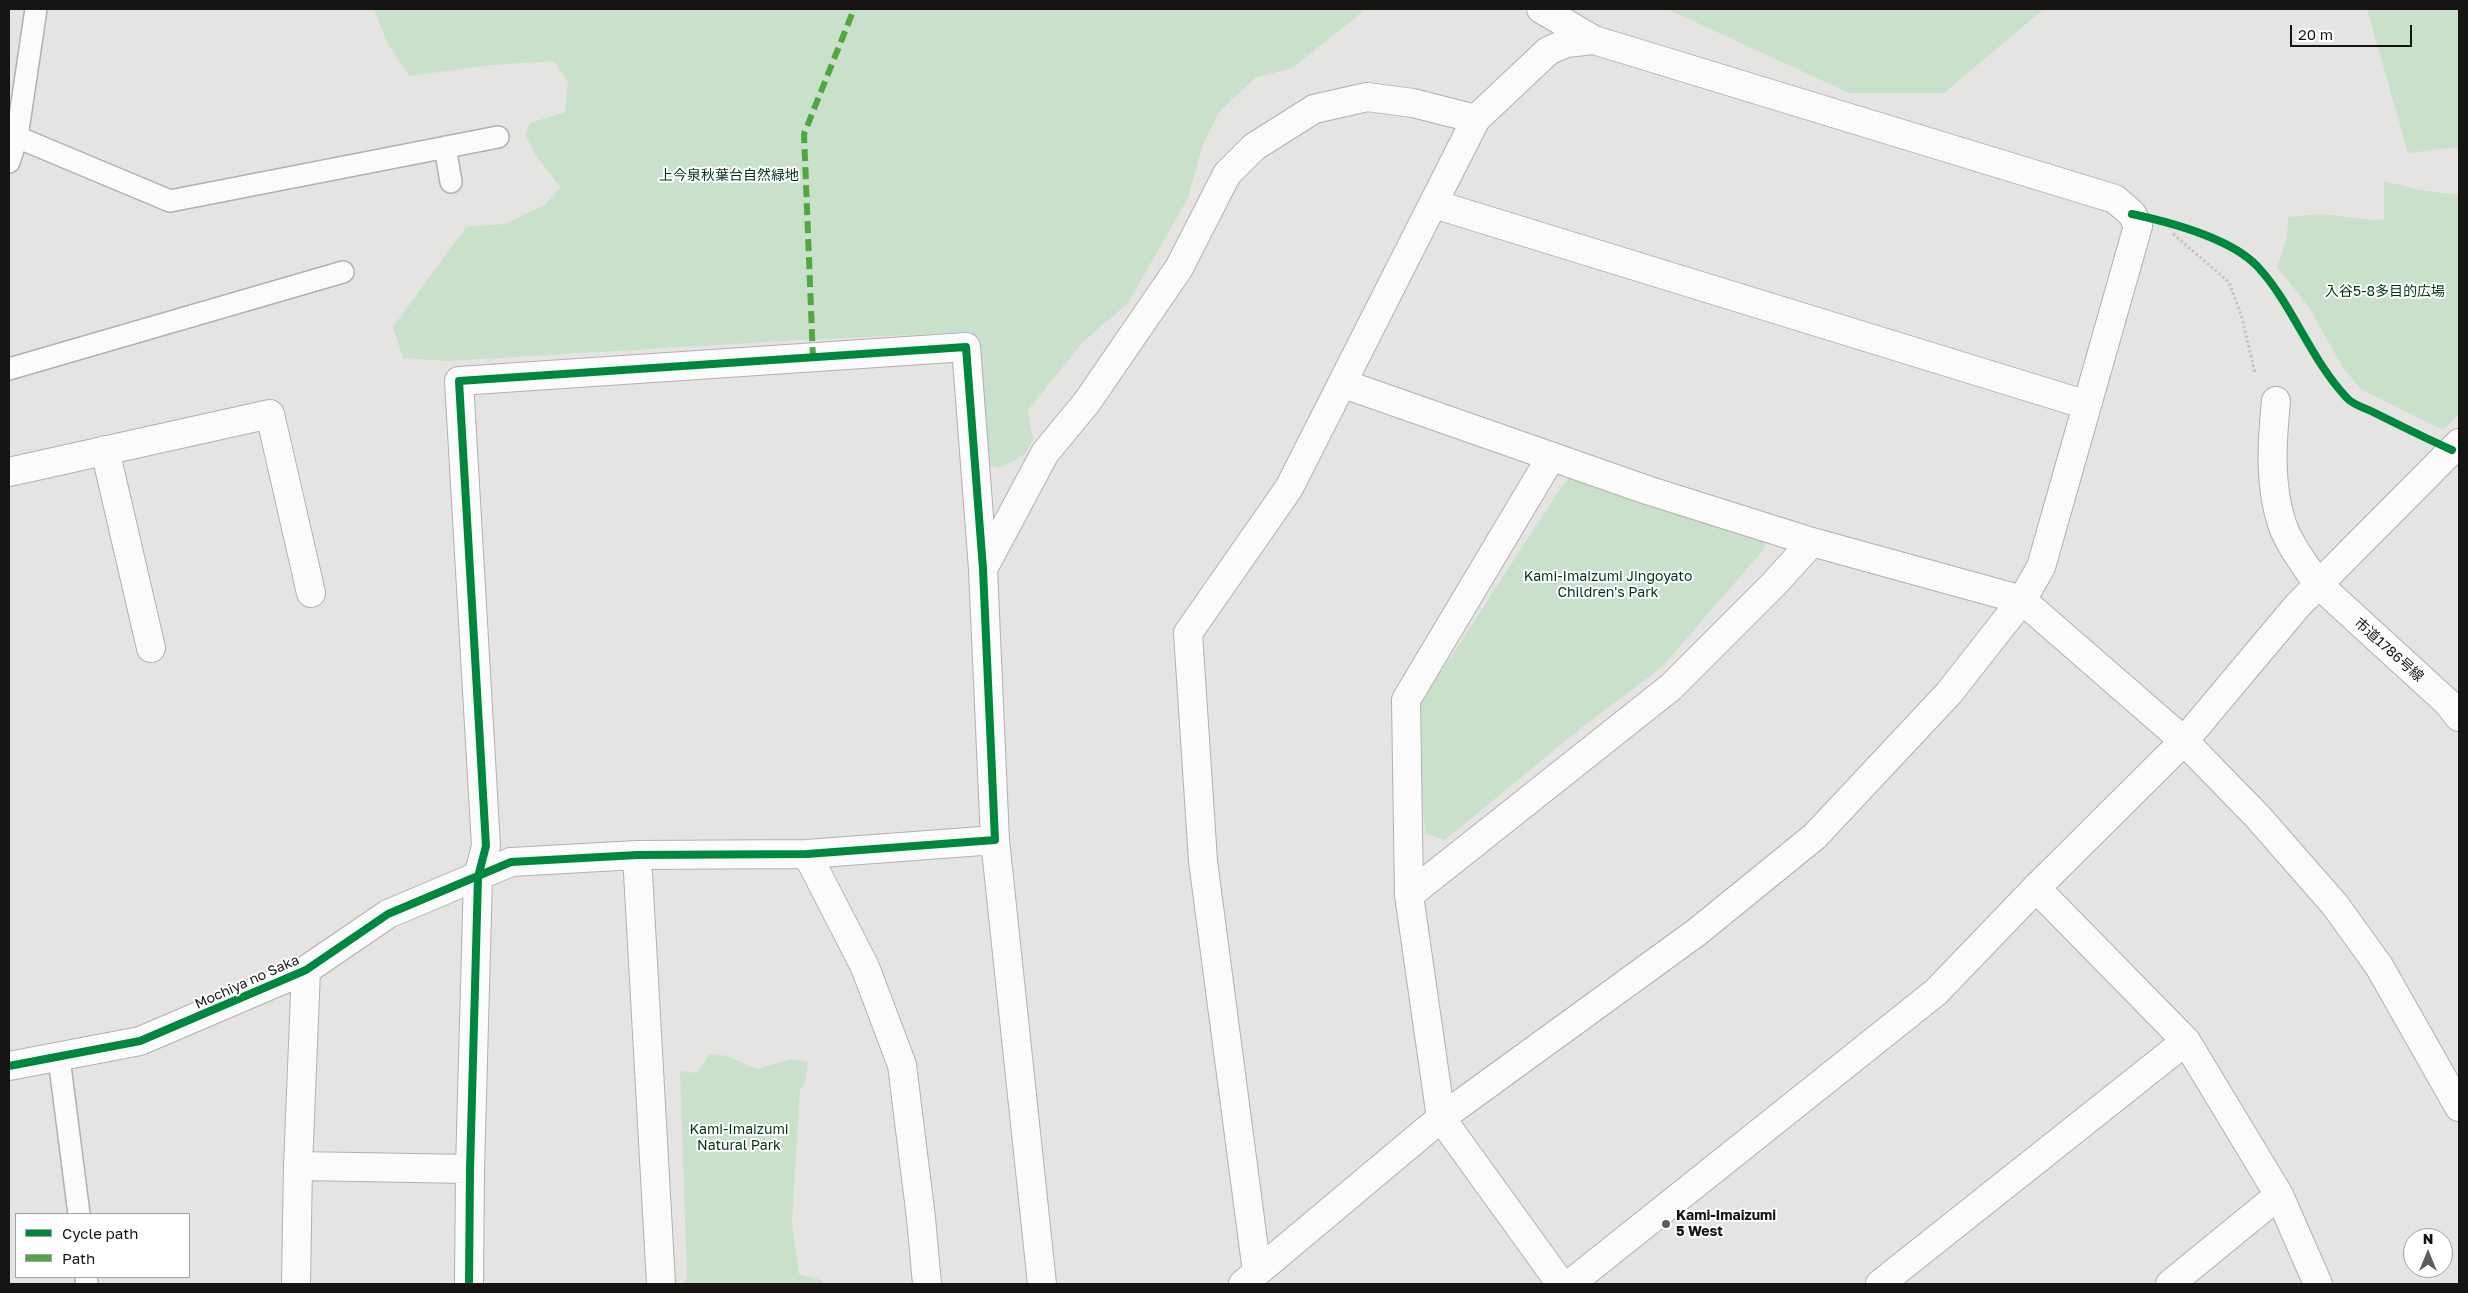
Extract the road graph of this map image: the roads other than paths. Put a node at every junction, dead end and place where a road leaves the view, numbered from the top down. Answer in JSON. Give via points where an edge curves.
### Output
{"nodes":[{"id":1,"x":36,"y":9,"type":"edge"},
{"id":2,"x":1541,"y":9,"type":"edge"},
{"id":3,"x":1594,"y":40,"type":"junction"},
{"id":4,"x":1476,"y":119,"type":"junction"},
{"id":5,"x":17,"y":137,"type":"junction"},
{"id":6,"x":498,"y":137,"type":"dead end"},
{"id":7,"x":445,"y":147,"type":"junction"},
{"id":8,"x":9,"y":162,"type":"edge"},
{"id":9,"x":451,"y":182,"type":"dead end"},
{"id":10,"x":1434,"y":204,"type":"junction"},
{"id":11,"x":343,"y":272,"type":"dead end"},
{"id":12,"x":9,"y":370,"type":"edge"},
{"id":13,"x":1344,"y":384,"type":"junction"},
{"id":14,"x":2276,"y":400,"type":"dead end"},
{"id":15,"x":2087,"y":405,"type":"junction"},
{"id":16,"x":2456,"y":446,"type":"edge"},
{"id":17,"x":105,"y":450,"type":"junction"},
{"id":18,"x":1551,"y":457,"type":"junction"},
{"id":19,"x":9,"y":472,"type":"edge"},
{"id":20,"x":1812,"y":542,"type":"junction"},
{"id":21,"x":983,"y":569,"type":"junction"},
{"id":22,"x":2318,"y":584,"type":"junction"},
{"id":23,"x":311,"y":593,"type":"dead end"},
{"id":24,"x":2022,"y":600,"type":"junction"},
{"id":25,"x":151,"y":648,"type":"dead end"},
{"id":26,"x":2459,"y":717,"type":"edge"},
{"id":27,"x":2184,"y":741,"type":"junction"},
{"id":28,"x":995,"y":840,"type":"junction"},
{"id":29,"x":807,"y":854,"type":"junction"},
{"id":30,"x":637,"y":856,"type":"junction"},
{"id":31,"x":478,"y":877,"type":"junction"},
{"id":32,"x":2036,"y":888,"type":"junction"},
{"id":33,"x":1409,"y":895,"type":"junction"},
{"id":34,"x":306,"y":970,"type":"junction"},
{"id":35,"x":2186,"y":1041,"type":"junction"},
{"id":36,"x":59,"y":1058,"type":"junction"},
{"id":37,"x":9,"y":1066,"type":"edge"},
{"id":38,"x":2459,"y":1107,"type":"edge"},
{"id":39,"x":1441,"y":1118,"type":"junction"},
{"id":40,"x":298,"y":1166,"type":"junction"},
{"id":41,"x":470,"y":1169,"type":"junction"},
{"id":42,"x":2279,"y":1195,"type":"junction"},
{"id":43,"x":78,"y":1213,"type":"edge"},
{"id":44,"x":1250,"y":1278,"type":"edge"},
{"id":45,"x":296,"y":1284,"type":"edge"},
{"id":46,"x":469,"y":1284,"type":"edge"},
{"id":47,"x":661,"y":1284,"type":"edge"},
{"id":48,"x":927,"y":1284,"type":"edge"},
{"id":49,"x":1042,"y":1284,"type":"edge"},
{"id":50,"x":1561,"y":1284,"type":"edge"},
{"id":51,"x":1570,"y":1284,"type":"edge"},
{"id":52,"x":1880,"y":1284,"type":"edge"},
{"id":53,"x":2170,"y":1284,"type":"edge"},
{"id":54,"x":2318,"y":1284,"type":"edge"}],
"edges":[{"from":1,"to":5,"type":"lane"},
{"from":2,"to":3,"type":"street"},
{"from":3,"to":4,"type":"street","via":[[1566,43],[1548,51]]},
{"from":3,"to":15,"type":"street","via":[[2115,199],[2132,214],[2138,226]]},
{"from":4,"to":10,"type":"street"},
{"from":4,"to":21,"type":"street","via":[[1413,103],[1367,97],[1314,109],[1254,147],[1227,174],[1179,268],[1087,402],[1045,453]]},
{"from":5,"to":7,"type":"lane","via":[[170,201]]},
{"from":5,"to":8,"type":"lane"},
{"from":6,"to":7,"type":"lane"},
{"from":7,"to":9,"type":"lane"},
{"from":10,"to":13,"type":"street"},
{"from":10,"to":15,"type":"street"},
{"from":11,"to":12,"type":"lane"},
{"from":13,"to":18,"type":"street"},
{"from":13,"to":44,"type":"street","via":[[1289,488],[1188,633],[1203,861]]},
{"from":14,"to":22,"type":"street","name":"市道1786号線","via":[[2272,447],[2282,524]]},
{"from":15,"to":24,"type":"street","via":[[2040,567]]},
{"from":16,"to":22,"type":"street"},
{"from":17,"to":19,"type":"street"},
{"from":17,"to":23,"type":"street","via":[[270,414]]},
{"from":17,"to":25,"type":"street"},
{"from":18,"to":20,"type":"street"},
{"from":18,"to":33,"type":"street","via":[[1406,700]]},
{"from":20,"to":24,"type":"street"},
{"from":20,"to":33,"type":"street","via":[[1671,687]]},
{"from":21,"to":28,"type":"street"},
{"from":21,"to":31,"type":"street","via":[[966,347],[460,381],[486,846]]},
{"from":22,"to":26,"type":"street","name":"市道1786号線","via":[[2448,703]]},
{"from":22,"to":27,"type":"street"},
{"from":24,"to":27,"type":"street"},
{"from":24,"to":39,"type":"street","via":[[1949,693],[1815,836],[1697,932]]},
{"from":27,"to":32,"type":"street"},
{"from":27,"to":38,"type":"street","via":[[2258,817],[2335,905],[2379,966]]},
{"from":28,"to":29,"type":"street","name":"Mochiya no Saka"},
{"from":28,"to":49,"type":"street"},
{"from":29,"to":30,"type":"street","name":"Mochiya no Saka"},
{"from":29,"to":48,"type":"street","via":[[865,967],[902,1064]]},
{"from":30,"to":31,"type":"street","name":"Mochiya no Saka","via":[[511,862]]},
{"from":30,"to":47,"type":"street"},
{"from":31,"to":34,"type":"street","name":"Mochiya no Saka","via":[[388,914]]},
{"from":31,"to":41,"type":"street"},
{"from":32,"to":35,"type":"street"},
{"from":32,"to":51,"type":"street","via":[[1936,992]]},
{"from":33,"to":39,"type":"street"},
{"from":34,"to":36,"type":"street","name":"Mochiya no Saka","via":[[140,1041]]},
{"from":34,"to":40,"type":"street"},
{"from":35,"to":42,"type":"street"},
{"from":35,"to":52,"type":"street"},
{"from":36,"to":37,"type":"street","name":"Mochiya no Saka"},
{"from":36,"to":43,"type":"lane"},
{"from":39,"to":44,"type":"street"},
{"from":39,"to":50,"type":"street"},
{"from":40,"to":41,"type":"street"},
{"from":40,"to":45,"type":"street"},
{"from":41,"to":46,"type":"street"},
{"from":42,"to":53,"type":"street"},
{"from":42,"to":54,"type":"street"}]}
